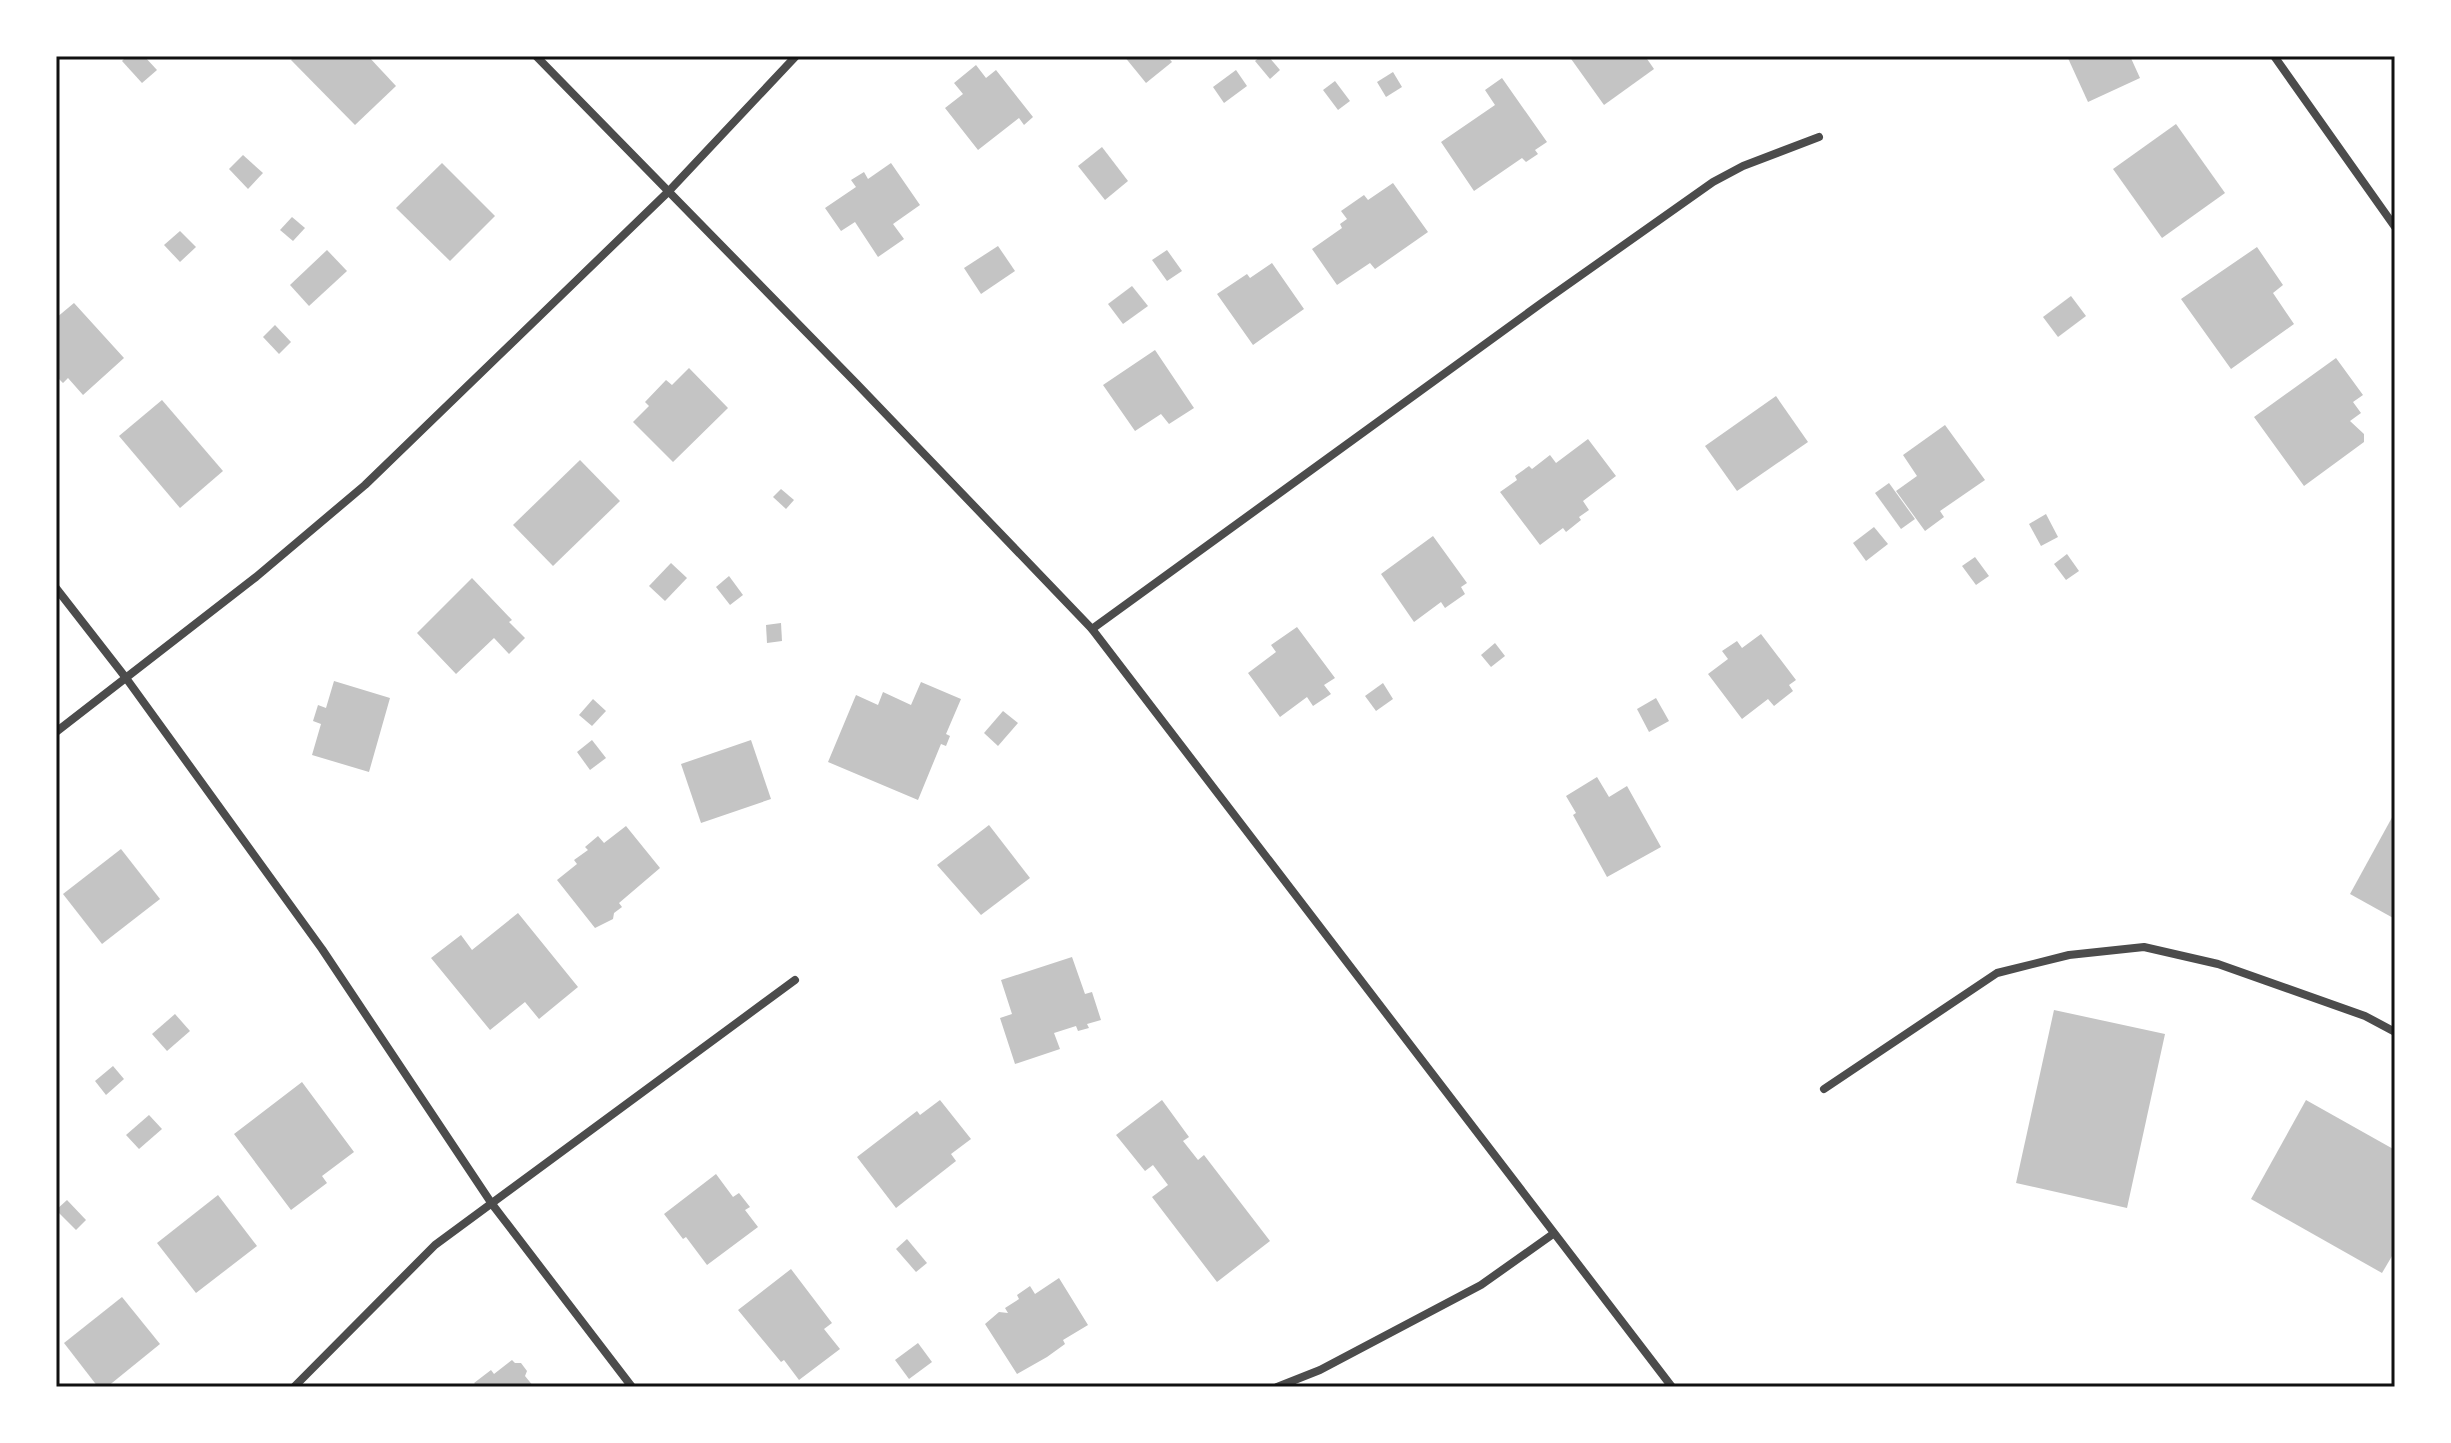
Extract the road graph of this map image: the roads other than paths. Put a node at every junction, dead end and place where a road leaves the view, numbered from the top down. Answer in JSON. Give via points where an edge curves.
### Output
{"nodes":[{"id":1,"x":536,"y":56,"type":"edge"},
{"id":2,"x":796,"y":56,"type":"edge"},
{"id":3,"x":2274,"y":56,"type":"edge"},
{"id":4,"x":1819,"y":137,"type":"dead end"},
{"id":5,"x":669,"y":191,"type":"junction"},
{"id":6,"x":2395,"y":227,"type":"edge"},
{"id":7,"x":56,"y":588,"type":"edge"},
{"id":8,"x":1092,"y":629,"type":"junction"},
{"id":9,"x":126,"y":678,"type":"junction"},
{"id":10,"x":56,"y":732,"type":"edge"},
{"id":11,"x":795,"y":980,"type":"dead end"},
{"id":12,"x":2395,"y":1032,"type":"edge"},
{"id":13,"x":1824,"y":1089,"type":"dead end"},
{"id":14,"x":492,"y":1204,"type":"junction"},
{"id":15,"x":1553,"y":1234,"type":"junction"},
{"id":16,"x":294,"y":1387,"type":"edge"},
{"id":17,"x":632,"y":1387,"type":"edge"},
{"id":18,"x":1277,"y":1387,"type":"edge"},
{"id":19,"x":1672,"y":1387,"type":"edge"}],
"edges":[{"from":1,"to":5,"type":"street"},
{"from":2,"to":5,"type":"street"},
{"from":3,"to":6,"type":"street"},
{"from":4,"to":8,"type":"street","via":[[1713,182]]},
{"from":5,"to":8,"type":"street"},
{"from":5,"to":9,"type":"street","via":[[365,485]]},
{"from":7,"to":9,"type":"street"},
{"from":8,"to":15,"type":"street"},
{"from":9,"to":10,"type":"street"},
{"from":9,"to":14,"type":"street","via":[[322,949]]},
{"from":11,"to":14,"type":"street"},
{"from":12,"to":13,"type":"street","via":[[2365,1016],[2218,964],[2144,947],[2069,955],[1997,973]]},
{"from":14,"to":16,"type":"street","via":[[435,1245]]},
{"from":14,"to":17,"type":"street"},
{"from":15,"to":18,"type":"street","via":[[1481,1285],[1320,1370]]},
{"from":15,"to":19,"type":"street"}]}
